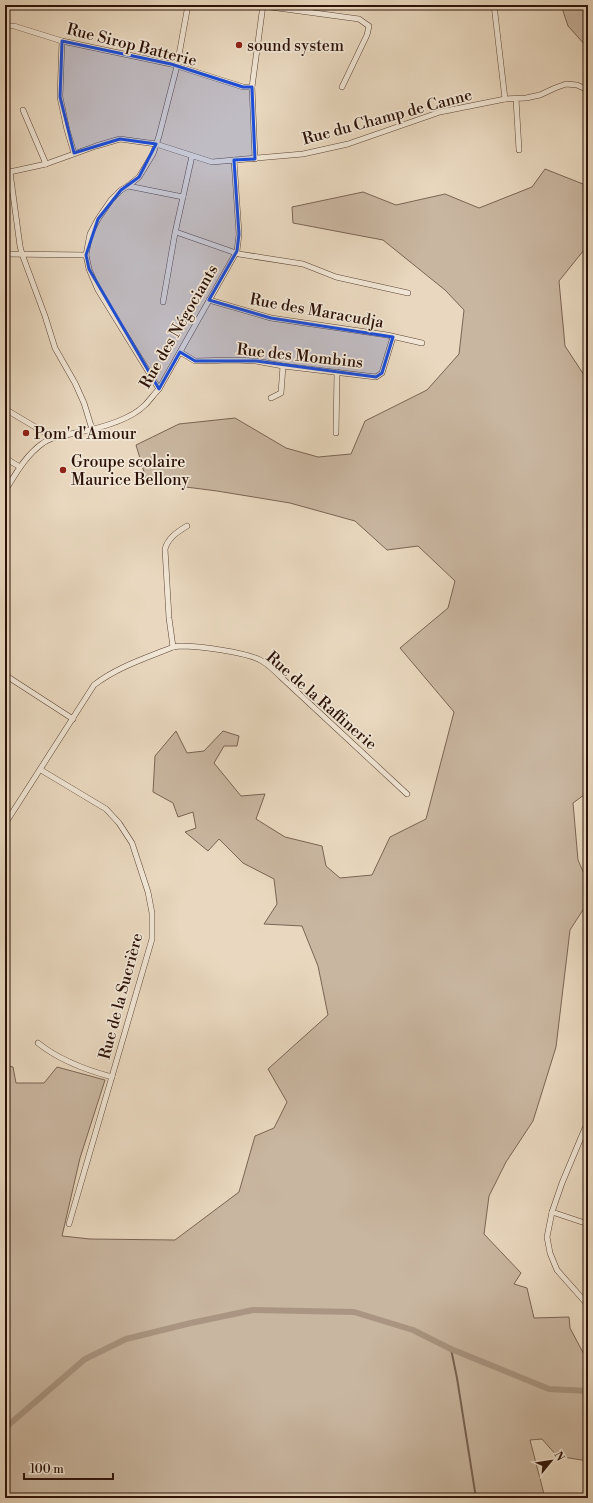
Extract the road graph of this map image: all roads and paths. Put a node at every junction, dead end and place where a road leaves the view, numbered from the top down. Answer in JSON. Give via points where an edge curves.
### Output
{"nodes":[{"id":1,"x":188,"y":5,"type":"edge"},
{"id":2,"x":263,"y":5,"type":"edge"},
{"id":3,"x":494,"y":5,"type":"edge"},
{"id":4,"x":5,"y":26,"type":"edge"},
{"id":5,"x":62,"y":41,"type":"junction"},
{"id":6,"x":177,"y":66,"type":"junction"},
{"id":7,"x":252,"y":87,"type":"junction"},
{"id":8,"x":342,"y":87,"type":"dead end"},
{"id":9,"x":588,"y":90,"type":"edge"},
{"id":10,"x":505,"y":99,"type":"junction"},
{"id":11,"x":516,"y":99,"type":"junction"},
{"id":12,"x":23,"y":110,"type":"dead end"},
{"id":13,"x":156,"y":144,"type":"junction"},
{"id":14,"x":519,"y":150,"type":"dead end"},
{"id":15,"x":74,"y":153,"type":"junction"},
{"id":16,"x":192,"y":156,"type":"junction"},
{"id":17,"x":255,"y":158,"type":"junction"},
{"id":18,"x":234,"y":160,"type":"junction"},
{"id":19,"x":46,"y":164,"type":"junction"},
{"id":20,"x":7,"y":172,"type":"edge"},
{"id":21,"x":128,"y":186,"type":"junction"},
{"id":22,"x":183,"y":197,"type":"junction"},
{"id":23,"x":176,"y":232,"type":"junction"},
{"id":24,"x":236,"y":252,"type":"junction"},
{"id":25,"x":5,"y":254,"type":"edge"},
{"id":26,"x":22,"y":254,"type":"junction"},
{"id":27,"x":86,"y":255,"type":"junction"},
{"id":28,"x":408,"y":293,"type":"dead end"},
{"id":29,"x":209,"y":300,"type":"junction"},
{"id":30,"x":163,"y":302,"type":"dead end"},
{"id":31,"x":588,"y":319,"type":"edge"},
{"id":32,"x":587,"y":330,"type":"edge"},
{"id":33,"x":392,"y":337,"type":"junction"},
{"id":34,"x":422,"y":343,"type":"dead end"},
{"id":35,"x":180,"y":352,"type":"junction"},
{"id":36,"x":283,"y":366,"type":"junction"},
{"id":37,"x":337,"y":372,"type":"junction"},
{"id":38,"x":159,"y":389,"type":"junction"},
{"id":39,"x":271,"y":398,"type":"dead end"},
{"id":40,"x":5,"y":409,"type":"edge"},
{"id":41,"x":92,"y":429,"type":"junction"},
{"id":42,"x":336,"y":433,"type":"dead end"},
{"id":43,"x":52,"y":437,"type":"junction"},
{"id":44,"x":5,"y":458,"type":"edge"},
{"id":45,"x":20,"y":467,"type":"junction"},
{"id":46,"x":6,"y":487,"type":"edge"},
{"id":47,"x":187,"y":526,"type":"dead end"},
{"id":48,"x":173,"y":647,"type":"junction"},
{"id":49,"x":5,"y":676,"type":"edge"},
{"id":50,"x":73,"y":719,"type":"junction"},
{"id":51,"x":40,"y":770,"type":"junction"},
{"id":52,"x":408,"y":794,"type":"dead end"},
{"id":53,"x":5,"y":824,"type":"edge"},
{"id":54,"x":38,"y":1043,"type":"dead end"},
{"id":55,"x":112,"y":1077,"type":"junction"},
{"id":56,"x":588,"y":1121,"type":"edge"},
{"id":57,"x":552,"y":1212,"type":"junction"},
{"id":58,"x":69,"y":1224,"type":"dead end"},
{"id":59,"x":588,"y":1224,"type":"edge"},
{"id":60,"x":588,"y":1305,"type":"edge"}],
"edges":[{"from":1,"to":6,"type":"street"},
{"from":2,"to":7,"type":"street"},
{"from":2,"to":8,"type":"street","via":[[359,19],[369,26],[368,35]]},
{"from":3,"to":10,"type":"street"},
{"from":4,"to":5,"type":"street","name":"Rue Sirop Batterie","via":[[14,26]]},
{"from":5,"to":6,"type":"street","name":"Rue Sirop Batterie"},
{"from":5,"to":15,"type":"street","via":[[60,97]]},
{"from":6,"to":7,"type":"street","name":"Rue Sirop Batterie","via":[[243,87]]},
{"from":6,"to":13,"type":"street"},
{"from":7,"to":17,"type":"street"},
{"from":9,"to":11,"type":"street","name":"Rue du Champ de Canne","via":[[566,84],[540,95]]},
{"from":10,"to":11,"type":"street","name":"Rue du Champ de Canne"},
{"from":10,"to":17,"type":"street","name":"Rue du Champ de Canne","via":[[440,112],[348,144],[303,154]]},
{"from":11,"to":14,"type":"street"},
{"from":12,"to":19,"type":"street"},
{"from":13,"to":15,"type":"street","name":"Rue du Champ de Canne","via":[[120,140]]},
{"from":13,"to":16,"type":"street","name":"Rue du Champ de Canne"},
{"from":13,"to":21,"type":"street","via":[[139,177]]},
{"from":15,"to":19,"type":"street","name":"Rue du Champ de Canne"},
{"from":16,"to":18,"type":"street","name":"Rue du Champ de Canne","via":[[212,162]]},
{"from":16,"to":22,"type":"street"},
{"from":17,"to":18,"type":"street","name":"Rue du Champ de Canne"},
{"from":18,"to":24,"type":"street","name":"Rue des Négociants","via":[[239,234]]},
{"from":19,"to":20,"type":"street","name":"Rue du Champ de Canne"},
{"from":20,"to":26,"type":"street"},
{"from":21,"to":22,"type":"street"},
{"from":21,"to":27,"type":"street","via":[[111,200],[98,219],[90,234]]},
{"from":22,"to":23,"type":"street"},
{"from":23,"to":24,"type":"street"},
{"from":23,"to":30,"type":"street"},
{"from":24,"to":28,"type":"street","via":[[303,264],[336,277]]},
{"from":24,"to":29,"type":"street","name":"Rue des Négociants"},
{"from":25,"to":26,"type":"street"},
{"from":26,"to":27,"type":"street"},
{"from":26,"to":41,"type":"street","via":[[46,316],[55,348],[84,402]]},
{"from":27,"to":38,"type":"street","via":[[98,290]]},
{"from":29,"to":33,"type":"street","name":"Rue des Maracudja","via":[[271,318]]},
{"from":29,"to":35,"type":"street","name":"Rue des Négociants"},
{"from":31,"to":32,"type":"street"},
{"from":33,"to":34,"type":"street","name":"Rue des Maracudja"},
{"from":33,"to":37,"type":"street","name":"Rue des Mombins","via":[[380,376]]},
{"from":35,"to":36,"type":"street","name":"Rue des Mombins","via":[[194,361],[247,360]]},
{"from":35,"to":38,"type":"street","name":"Rue des Négociants"},
{"from":36,"to":37,"type":"street","name":"Rue des Mombins"},
{"from":36,"to":39,"type":"street","via":[[281,393]]},
{"from":37,"to":42,"type":"street"},
{"from":38,"to":41,"type":"street","name":"Rue des Négociants","via":[[144,406],[122,420]]},
{"from":40,"to":43,"type":"street"},
{"from":41,"to":43,"type":"street","name":"Rue des Négociants"},
{"from":43,"to":45,"type":"street","name":"Rue des Négociants","via":[[31,453]]},
{"from":44,"to":45,"type":"street"},
{"from":45,"to":46,"type":"street","name":"Rue des Négociants"},
{"from":47,"to":48,"type":"street","via":[[171,537],[165,549]]},
{"from":48,"to":50,"type":"street","name":"Rue de la Raffinerie","via":[[102,679],[94,685]]},
{"from":48,"to":52,"type":"street","name":"Rue de la Raffinerie","via":[[186,646],[262,660]]},
{"from":49,"to":50,"type":"street"},
{"from":50,"to":51,"type":"street","name":"Rue de la Raffinerie"},
{"from":51,"to":53,"type":"street","name":"Rue de la Raffinerie"},
{"from":51,"to":55,"type":"street","name":"Rue de la Sucrière","via":[[106,809],[119,823],[132,843],[148,892],[152,913],[152,939]]},
{"from":54,"to":55,"type":"street","via":[[58,1057]]},
{"from":55,"to":58,"type":"street","name":"Rue de la Sucrière"},
{"from":56,"to":57,"type":"street"},
{"from":57,"to":59,"type":"street"},
{"from":57,"to":60,"type":"street","via":[[546,1237],[550,1253],[557,1270]]}]}
